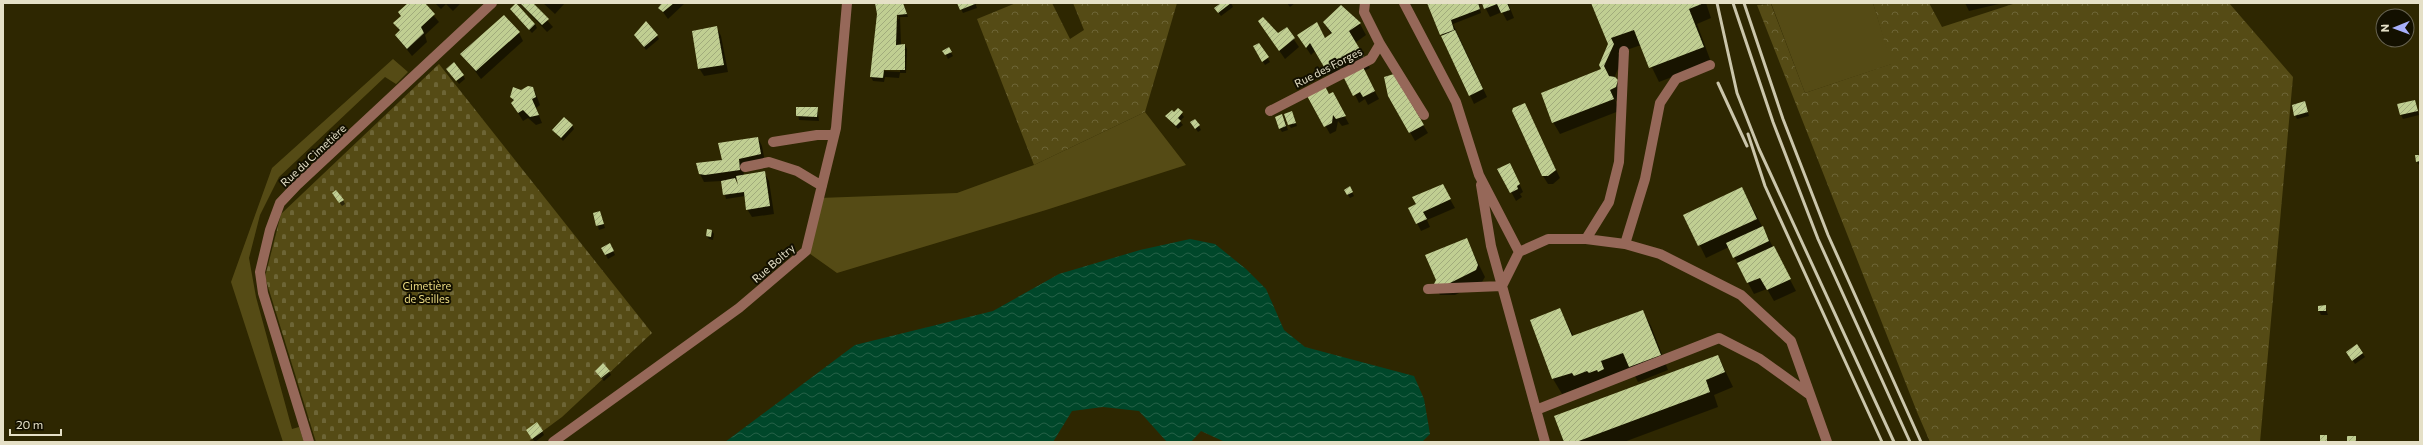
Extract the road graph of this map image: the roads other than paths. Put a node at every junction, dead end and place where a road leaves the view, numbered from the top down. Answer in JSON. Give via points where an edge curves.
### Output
{"nodes":[{"id":1,"x":492,"y":3,"type":"edge"},
{"id":2,"x":846,"y":3,"type":"edge"},
{"id":3,"x":1365,"y":3,"type":"edge"},
{"id":4,"x":1404,"y":3,"type":"edge"},
{"id":5,"x":1380,"y":44,"type":"junction"},
{"id":6,"x":1624,"y":51,"type":"dead end"},
{"id":7,"x":1710,"y":66,"type":"dead end"},
{"id":8,"x":1270,"y":111,"type":"dead end"},
{"id":9,"x":1424,"y":115,"type":"dead end"},
{"id":10,"x":834,"y":136,"type":"junction"},
{"id":11,"x":773,"y":142,"type":"dead end"},
{"id":12,"x":745,"y":167,"type":"dead end"},
{"id":13,"x":1480,"y":175,"type":"junction"},
{"id":14,"x":822,"y":186,"type":"junction"},
{"id":15,"x":1586,"y":239,"type":"junction"},
{"id":16,"x":1625,"y":244,"type":"junction"},
{"id":17,"x":1519,"y":252,"type":"junction"},
{"id":18,"x":1502,"y":286,"type":"junction"},
{"id":19,"x":1428,"y":289,"type":"dead end"},
{"id":20,"x":1810,"y":394,"type":"junction"},
{"id":21,"x":1536,"y":410,"type":"junction"},
{"id":22,"x":309,"y":442,"type":"edge"},
{"id":23,"x":553,"y":442,"type":"edge"},
{"id":24,"x":1545,"y":442,"type":"edge"},
{"id":25,"x":1827,"y":442,"type":"edge"}],
"edges":[{"from":1,"to":22,"type":"street","name":"Rue du Cimetière","via":[[280,203],[270,230],[260,272],[263,293]]},
{"from":2,"to":10,"type":"street","name":"Rue Boltry"},
{"from":3,"to":5,"type":"street","via":[[1364,12]]},
{"from":4,"to":13,"type":"street","via":[[1456,102]]},
{"from":5,"to":8,"type":"street","name":"Rue des Forges","via":[[1371,59]]},
{"from":5,"to":9,"type":"street"},
{"from":6,"to":15,"type":"street","via":[[1619,162],[1609,202]]},
{"from":7,"to":16,"type":"street","via":[[1676,79],[1660,104],[1644,179]]},
{"from":10,"to":11,"type":"street","via":[[817,135]]},
{"from":10,"to":14,"type":"street","name":"Rue Boltry"},
{"from":12,"to":14,"type":"street","via":[[769,162],[797,171]]},
{"from":13,"to":17,"type":"street"},
{"from":13,"to":18,"type":"street","via":[[1492,246]]},
{"from":14,"to":23,"type":"street","name":"Rue Boltry","via":[[806,251],[739,308]]},
{"from":15,"to":16,"type":"street"},
{"from":15,"to":17,"type":"street","via":[[1548,239]]},
{"from":16,"to":20,"type":"street","via":[[1660,254],[1741,295],[1791,341]]},
{"from":17,"to":18,"type":"street"},
{"from":18,"to":19,"type":"street"},
{"from":18,"to":21,"type":"street"},
{"from":20,"to":21,"type":"street","via":[[1760,359],[1719,338]]},
{"from":20,"to":25,"type":"street"},
{"from":21,"to":24,"type":"street"}]}
